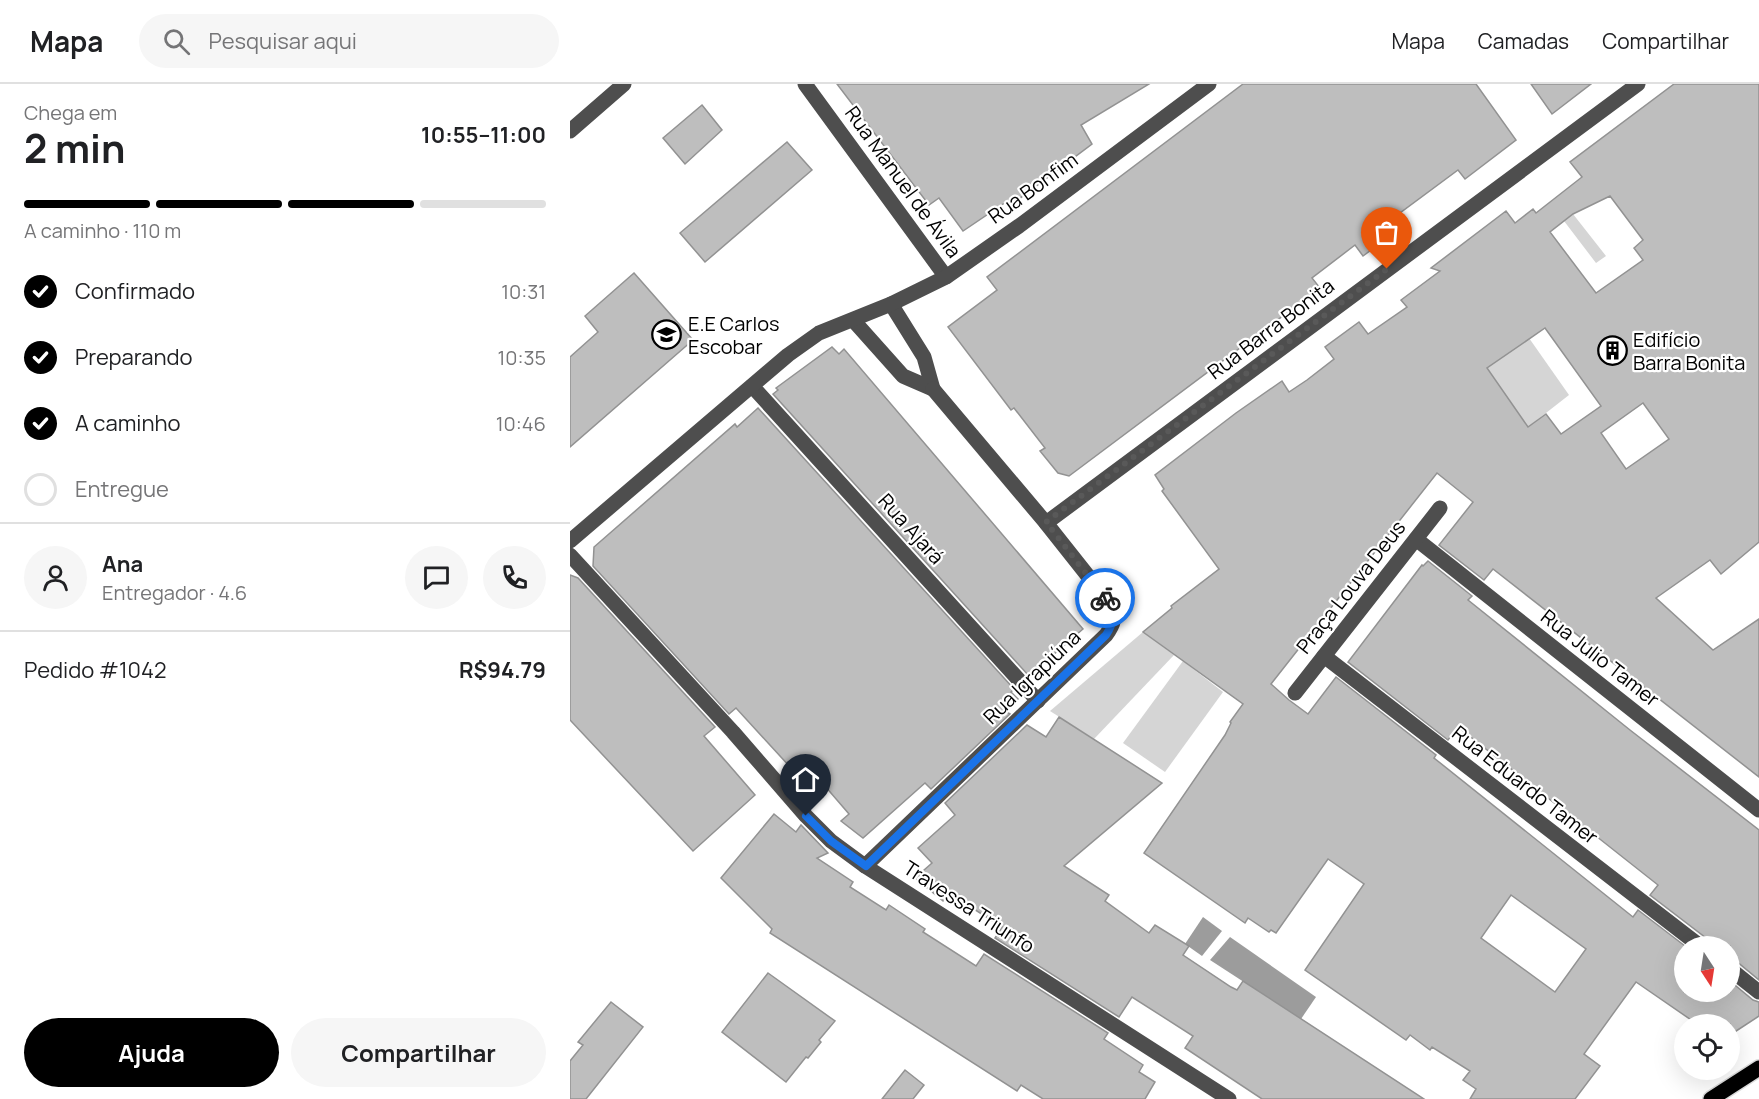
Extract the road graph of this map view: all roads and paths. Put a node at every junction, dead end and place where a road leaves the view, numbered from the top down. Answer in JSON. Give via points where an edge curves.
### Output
{"nodes":[{"id":1,"x":624,"y":84,"type":"edge"},
{"id":2,"x":805,"y":84,"type":"edge"},
{"id":3,"x":1209,"y":84,"type":"edge"},
{"id":4,"x":1638,"y":84,"type":"edge"},
{"id":5,"x":570,"y":130,"type":"edge"},
{"id":6,"x":946,"y":277,"type":"junction"},
{"id":7,"x":891,"y":304,"type":"junction"},
{"id":8,"x":853,"y":320,"type":"junction"},
{"id":9,"x":752,"y":386,"type":"junction"},
{"id":10,"x":933,"y":389,"type":"junction"},
{"id":11,"x":1440,"y":508,"type":"dead end"},
{"id":12,"x":1046,"y":522,"type":"junction"},
{"id":13,"x":1416,"y":539,"type":"junction"},
{"id":14,"x":570,"y":541,"type":"edge"},
{"id":15,"x":570,"y":555,"type":"edge"},
{"id":16,"x":1324,"y":656,"type":"junction"},
{"id":17,"x":1295,"y":693,"type":"dead end"},
{"id":18,"x":1038,"y":701,"type":"junction"},
{"id":19,"x":1759,"y":810,"type":"edge"},
{"id":20,"x":866,"y":866,"type":"junction"},
{"id":21,"x":1687,"y":936,"type":"edge"},
{"id":22,"x":1740,"y":977,"type":"edge"},
{"id":23,"x":1759,"y":992,"type":"edge"},
{"id":24,"x":1759,"y":1068,"type":"edge"},
{"id":25,"x":1229,"y":1099,"type":"edge"},
{"id":26,"x":1711,"y":1099,"type":"edge"}],
"edges":[{"from":1,"to":5,"type":"street"},
{"from":2,"to":6,"type":"street","name":"Rua Manuel de Ávila"},
{"from":3,"to":6,"type":"street","name":"Rua Bonfim"},
{"from":4,"to":12,"type":"street","name":"Rua Barra Bonita"},
{"from":6,"to":7,"type":"street","name":"Rua Bonfim"},
{"from":7,"to":8,"type":"street","name":"Rua Bonfim"},
{"from":7,"to":10,"type":"street","name":"Rua Igrapiúna","via":[[924,357]]},
{"from":8,"to":9,"type":"street","name":"Rua Bonfim","via":[[819,333]]},
{"from":8,"to":10,"type":"street","name":"Rua Igrapiúna","via":[[903,376]]},
{"from":9,"to":14,"type":"street","name":"Rua Bonfim"},
{"from":9,"to":18,"type":"street","name":"Rua Ajará"},
{"from":10,"to":12,"type":"street","name":"Rua Igrapiúna"},
{"from":11,"to":13,"type":"street","name":"Praça Louva Deus"},
{"from":12,"to":18,"type":"street","name":"Rua Igrapiúna","via":[[1111,605],[1114,624]]},
{"from":13,"to":16,"type":"street","name":"Praça Louva Deus"},
{"from":13,"to":19,"type":"street","name":"Rua Julio Tamer"},
{"from":15,"to":20,"type":"street","name":"Travessa Triunfo","via":[[806,816],[831,841]]},
{"from":16,"to":17,"type":"street","name":"Praça Louva Deus"},
{"from":16,"to":21,"type":"street","name":"Rua Eduardo Tamer"},
{"from":18,"to":20,"type":"street","name":"Rua Igrapiúna"},
{"from":20,"to":25,"type":"street","name":"Travessa Triunfo"},
{"from":22,"to":23,"type":"street"},
{"from":24,"to":26,"type":"main road"}]}
